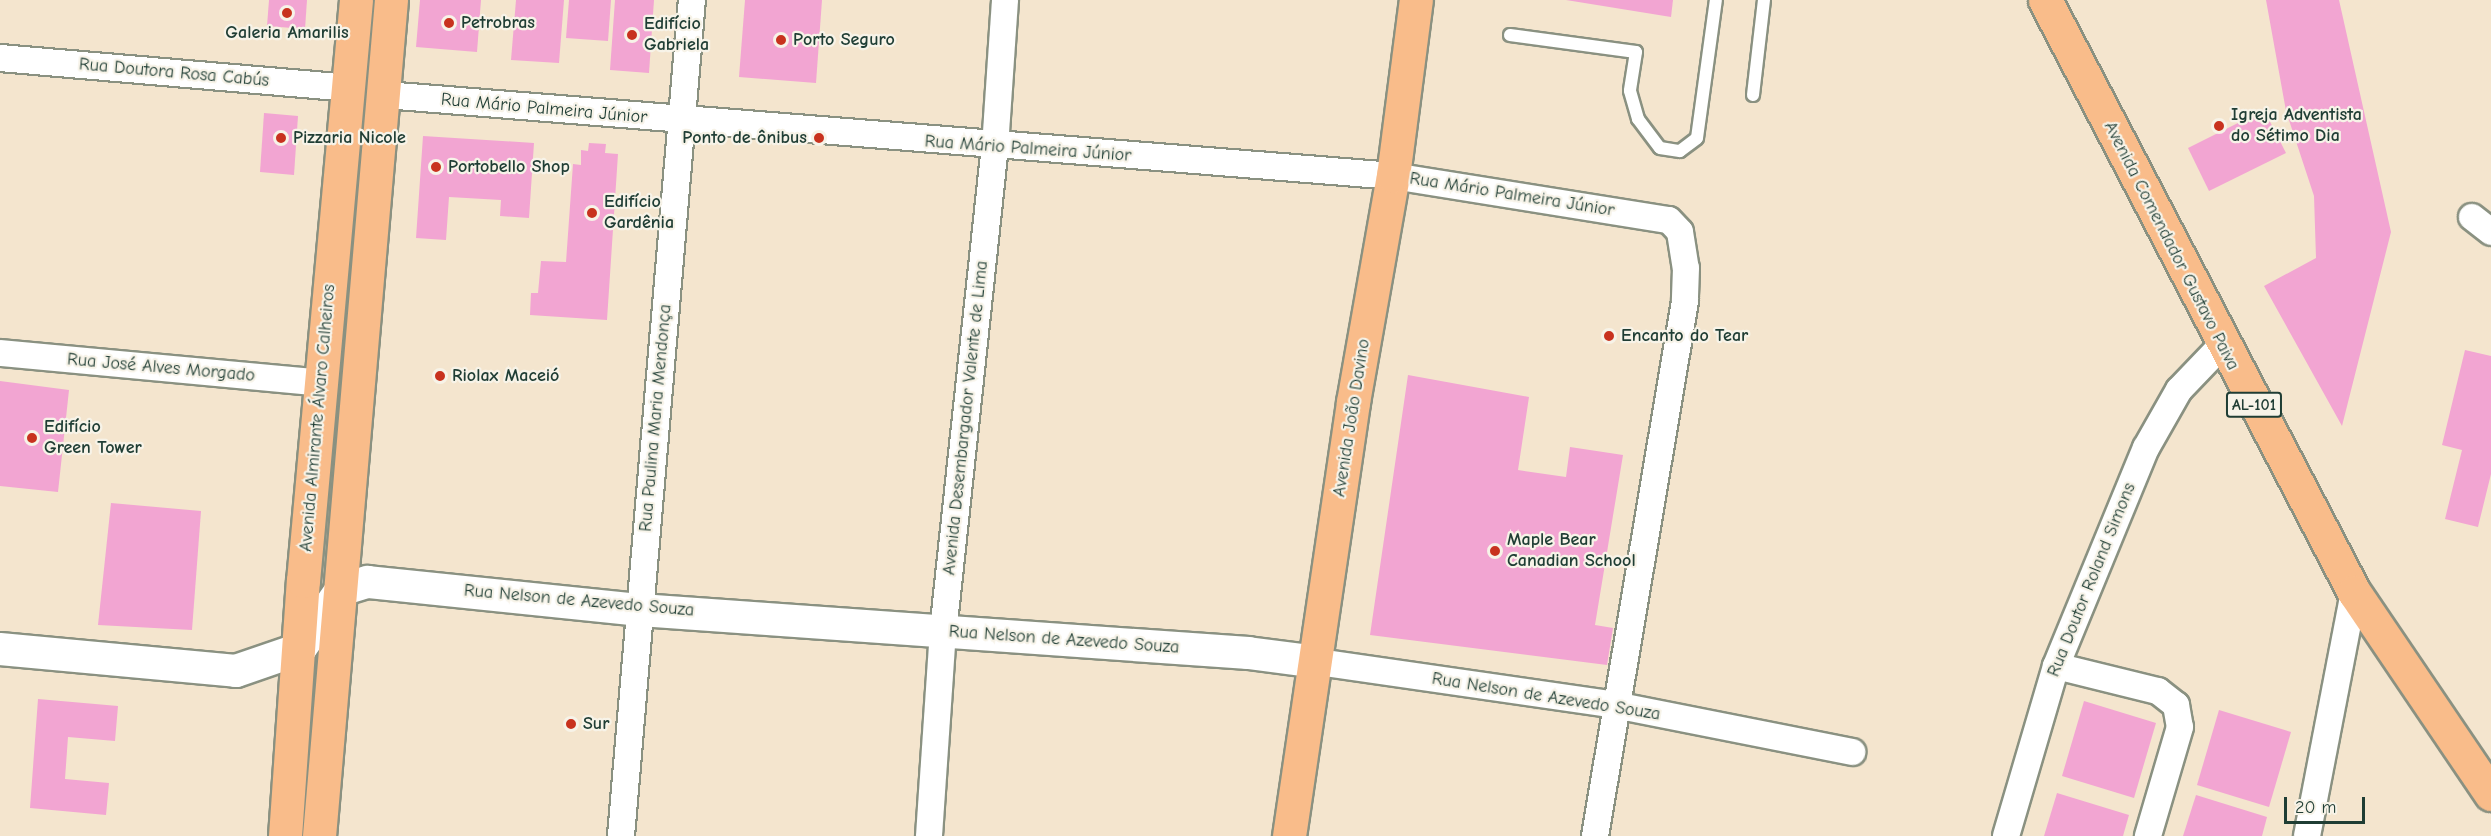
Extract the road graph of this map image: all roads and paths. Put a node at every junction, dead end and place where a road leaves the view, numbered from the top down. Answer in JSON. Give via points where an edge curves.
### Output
{"nodes":[{"id":1,"x":356,"y":0,"type":"edge"},
{"id":2,"x":392,"y":0,"type":"edge"},
{"id":3,"x":692,"y":0,"type":"edge"},
{"id":4,"x":1005,"y":0,"type":"edge"},
{"id":5,"x":1416,"y":0,"type":"edge"},
{"id":6,"x":1716,"y":0,"type":"edge"},
{"id":7,"x":1764,"y":0,"type":"edge"},
{"id":8,"x":2045,"y":0,"type":"edge"},
{"id":9,"x":1510,"y":35,"type":"dead end"},
{"id":10,"x":0,"y":58,"type":"edge"},
{"id":11,"x":347,"y":88,"type":"junction"},
{"id":12,"x":385,"y":95,"type":"junction"},
{"id":13,"x":1752,"y":95,"type":"dead end"},
{"id":14,"x":681,"y":120,"type":"junction"},
{"id":15,"x":995,"y":147,"type":"junction"},
{"id":16,"x":1393,"y":176,"type":"junction"},
{"id":17,"x":2222,"y":345,"type":"junction"},
{"id":18,"x":0,"y":353,"type":"edge"},
{"id":19,"x":322,"y":383,"type":"junction"},
{"id":20,"x":341,"y":590,"type":"junction"},
{"id":21,"x":2354,"y":592,"type":"junction"},
{"id":22,"x":640,"y":610,"type":"junction"},
{"id":23,"x":943,"y":632,"type":"junction"},
{"id":24,"x":300,"y":649,"type":"junction"},
{"id":25,"x":0,"y":650,"type":"edge"},
{"id":26,"x":1318,"y":662,"type":"junction"},
{"id":27,"x":2055,"y":666,"type":"junction"},
{"id":28,"x":1615,"y":705,"type":"junction"},
{"id":29,"x":1852,"y":752,"type":"dead end"},
{"id":30,"x":2491,"y":794,"type":"edge"},
{"id":31,"x":285,"y":836,"type":"edge"},
{"id":32,"x":319,"y":836,"type":"edge"},
{"id":33,"x":621,"y":836,"type":"edge"},
{"id":34,"x":929,"y":836,"type":"edge"},
{"id":35,"x":1289,"y":836,"type":"edge"},
{"id":36,"x":1595,"y":836,"type":"edge"},
{"id":37,"x":2006,"y":836,"type":"edge"},
{"id":38,"x":2148,"y":836,"type":"edge"},
{"id":39,"x":2307,"y":836,"type":"edge"}],
"edges":[{"from":1,"to":11,"type":"main road","name":"Avenida Almirante Álvaro Calheiros"},
{"from":2,"to":12,"type":"main road","name":"Avenida Almirante Álvaro Calheiros"},
{"from":3,"to":14,"type":"street","name":"Rua Paulina Maria Mendonça"},
{"from":4,"to":15,"type":"street","name":"Avenida Desembargador Valente de Lima"},
{"from":5,"to":16,"type":"main road","name":"Avenida João Davino"},
{"from":6,"to":9,"type":"lane","via":[[1697,138],[1680,151],[1660,148],[1638,119],[1630,91],[1636,52]]},
{"from":7,"to":13,"type":"lane"},
{"from":8,"to":17,"type":"main road","name":"Avenida Comendador Gustavo Paiva","number":"AL-101"},
{"from":10,"to":11,"type":"street","name":"Rua Doutora Rosa Cabús"},
{"from":11,"to":19,"type":"main road","name":"Avenida Almirante Álvaro Calheiros"},
{"from":12,"to":14,"type":"street","name":"Rua Mário Palmeira Júnior"},
{"from":12,"to":20,"type":"main road","name":"Avenida Almirante Álvaro Calheiros"},
{"from":14,"to":15,"type":"street","name":"Rua Mário Palmeira Júnior"},
{"from":14,"to":22,"type":"street","name":"Rua Paulina Maria Mendonça"},
{"from":15,"to":16,"type":"street","name":"Rua Mário Palmeira Júnior"},
{"from":15,"to":23,"type":"street","name":"Avenida Desembargador Valente de Lima"},
{"from":16,"to":26,"type":"main road","name":"Avenida João Davino","via":[[1353,402]]},
{"from":16,"to":28,"type":"street","name":"Rua Mário Palmeira Júnior","via":[[1669,220],[1680,232],[1686,268],[1684,301]]},
{"from":17,"to":21,"type":"main road","name":"Avenida Comendador Gustavo Paiva","number":"AL-101"},
{"from":17,"to":27,"type":"street","name":"Rua Doutor Roland Simons","via":[[2179,390],[2146,448]]},
{"from":18,"to":19,"type":"street","name":"Rua José Alves Morgado"},
{"from":19,"to":24,"type":"main road","name":"Avenida Almirante Álvaro Calheiros"},
{"from":20,"to":22,"type":"street","name":"Rua Nelson de Azevedo Souza","via":[[368,582]]},
{"from":20,"to":24,"type":"street"},
{"from":20,"to":32,"type":"main road","name":"Avenida Almirante Álvaro Calheiros"},
{"from":21,"to":30,"type":"main road","name":"Avenida Comendador Gustavo Paiva","number":"AL-101"},
{"from":21,"to":39,"type":"street"},
{"from":22,"to":23,"type":"street","name":"Rua Nelson de Azevedo Souza"},
{"from":22,"to":33,"type":"street","name":"Rua Paulina Maria Mendonça"},
{"from":23,"to":26,"type":"street","name":"Rua Nelson de Azevedo Souza","via":[[1248,653]]},
{"from":23,"to":34,"type":"street","name":"Avenida Desembargador Valente de Lima"},
{"from":24,"to":25,"type":"street","via":[[236,671]]},
{"from":24,"to":31,"type":"main road","name":"Avenida Almirante Álvaro Calheiros"},
{"from":26,"to":28,"type":"street","name":"Rua Nelson de Azevedo Souza"},
{"from":26,"to":35,"type":"main road","name":"Avenida João Davino"},
{"from":27,"to":37,"type":"street","name":"Rua Doutor Roland Simons"},
{"from":27,"to":38,"type":"street","via":[[2158,691],[2176,705],[2180,727]]},
{"from":28,"to":29,"type":"street","name":"Rua Nelson de Azevedo Souza"},
{"from":28,"to":36,"type":"street"}]}
